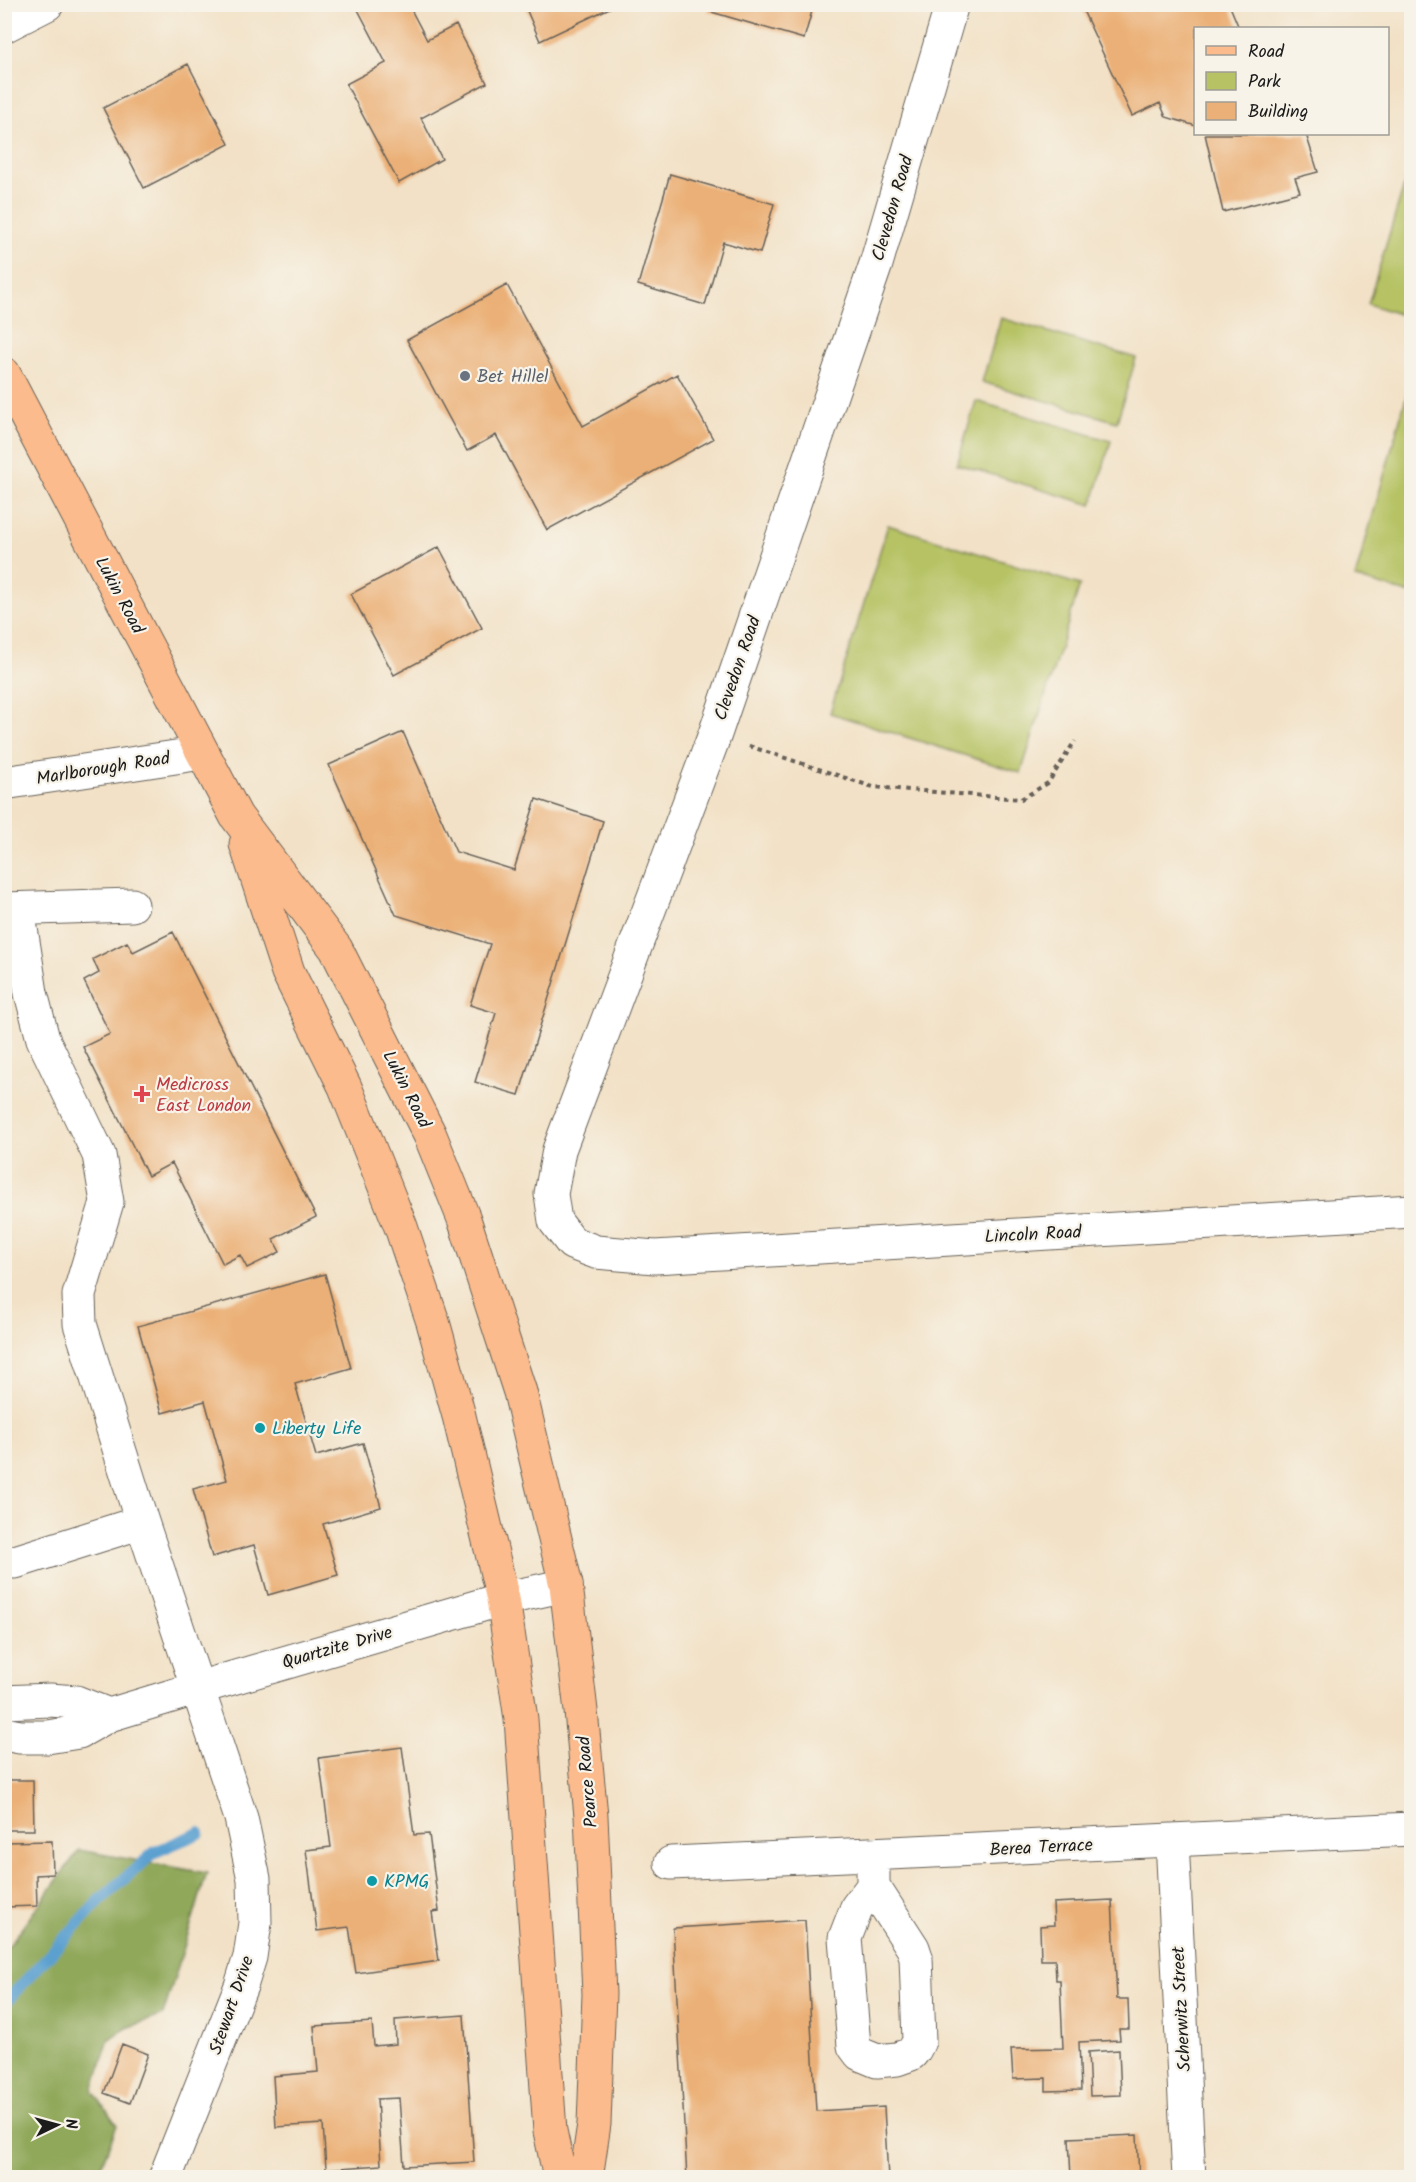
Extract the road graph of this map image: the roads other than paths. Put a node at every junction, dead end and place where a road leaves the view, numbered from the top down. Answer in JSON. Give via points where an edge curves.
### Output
{"nodes":[{"id":1,"x":47,"y":4,"type":"edge"},
{"id":2,"x":952,"y":4,"type":"edge"},
{"id":3,"x":4,"y":26,"type":"edge"},
{"id":4,"x":4,"y":374,"type":"edge"},
{"id":5,"x":202,"y":753,"type":"junction"},
{"id":6,"x":4,"y":783,"type":"edge"},
{"id":7,"x":236,"y":816,"type":"junction"},
{"id":8,"x":132,"y":905,"type":"dead end"},
{"id":9,"x":11,"y":909,"type":"edge"},
{"id":10,"x":1412,"y":1211,"type":"edge"},
{"id":11,"x":655,"y":1257,"type":"joint"},
{"id":12,"x":520,"y":1392,"type":"joint"},
{"id":13,"x":142,"y":1522,"type":"junction"},
{"id":14,"x":15,"y":1562,"type":"dead end"},
{"id":15,"x":566,"y":1585,"type":"junction"},
{"id":16,"x":502,"y":1599,"type":"junction"},
{"id":17,"x":198,"y":1688,"type":"junction"},
{"id":18,"x":4,"y":1702,"type":"edge"},
{"id":19,"x":110,"y":1715,"type":"junction"},
{"id":20,"x":4,"y":1734,"type":"edge"},
{"id":21,"x":1412,"y":1829,"type":"edge"},
{"id":22,"x":1172,"y":1840,"type":"junction"},
{"id":23,"x":671,"y":1863,"type":"dead end"},
{"id":24,"x":165,"y":2178,"type":"edge"},
{"id":25,"x":560,"y":2178,"type":"edge"},
{"id":26,"x":586,"y":2178,"type":"edge"},
{"id":27,"x":1189,"y":2178,"type":"edge"}],
"edges":[{"from":1,"to":3,"type":"street"},
{"from":2,"to":11,"type":"street","name":"Clevedon Road","via":[[876,264],[714,734],[559,1150],[551,1194],[555,1221],[572,1243],[597,1252]]},
{"from":4,"to":5,"type":"main road","name":"Lukin Road"},
{"from":5,"to":6,"type":"street","name":"Marlborough Road"},
{"from":5,"to":7,"type":"main road","name":"Lukin Road"},
{"from":7,"to":12,"type":"main road","name":"Lukin Road","via":[[336,949],[430,1135],[464,1219]]},
{"from":7,"to":16,"type":"main road","name":"Lukin Road","via":[[288,972],[345,1087],[401,1227],[459,1416]]},
{"from":8,"to":9,"type":"street"},
{"from":9,"to":13,"type":"street","name":"Stewart Drive","via":[[43,1040],[99,1155],[107,1202],[79,1295],[80,1324]]},
{"from":10,"to":11,"type":"street","name":"Lincoln Road"},
{"from":12,"to":15,"type":"main road","name":"Pearce Road"},
{"from":13,"to":14,"type":"street"},
{"from":13,"to":17,"type":"street","name":"Stewart Drive"},
{"from":15,"to":16,"type":"street","name":"Quartzite Drive"},
{"from":15,"to":26,"type":"main road","name":"Pearce Road","via":[[591,1816],[599,1994],[594,2124]]},
{"from":16,"to":17,"type":"street","name":"Quartzite Drive"},
{"from":16,"to":25,"type":"main road","via":[[521,1719],[550,2131]]},
{"from":17,"to":19,"type":"street","name":"Quartzite Drive"},
{"from":17,"to":24,"type":"street","name":"Stewart Drive","via":[[242,1818],[254,1879],[255,1923],[241,1986]]},
{"from":18,"to":19,"type":"street","via":[[76,1702]]},
{"from":19,"to":20,"type":"street","name":"Quartzite Drive","via":[[79,1732],[47,1737]]},
{"from":21,"to":22,"type":"street","name":"Berea Terrace"},
{"from":22,"to":23,"type":"street","name":"Berea Terrace","via":[[873,1870]]},
{"from":22,"to":27,"type":"street","name":"Scherwitz Street"}]}
